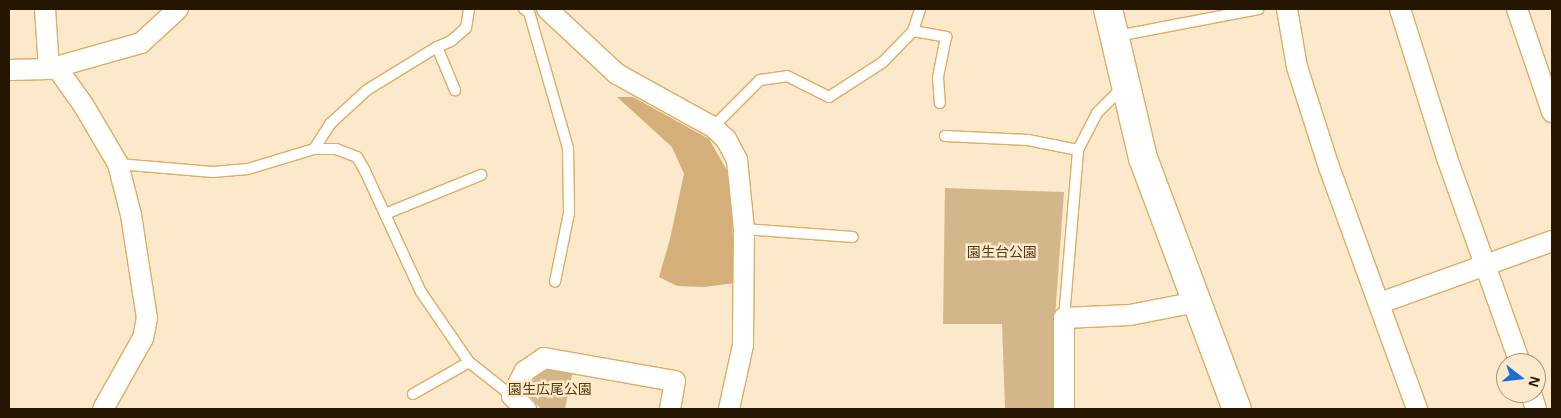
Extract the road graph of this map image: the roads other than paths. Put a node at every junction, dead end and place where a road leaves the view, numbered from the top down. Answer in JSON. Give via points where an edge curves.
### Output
{"nodes":[{"id":1,"x":45,"y":9,"type":"edge"},
{"id":2,"x":178,"y":9,"type":"edge"},
{"id":3,"x":469,"y":9,"type":"edge"},
{"id":4,"x":524,"y":9,"type":"edge"},
{"id":5,"x":547,"y":9,"type":"edge"},
{"id":6,"x":920,"y":9,"type":"edge"},
{"id":7,"x":1108,"y":9,"type":"edge"},
{"id":8,"x":1258,"y":9,"type":"edge"},
{"id":9,"x":1287,"y":9,"type":"edge"},
{"id":10,"x":1400,"y":9,"type":"edge"},
{"id":11,"x":1517,"y":9,"type":"edge"},
{"id":12,"x":913,"y":30,"type":"junction"},
{"id":13,"x":1116,"y":36,"type":"junction"},
{"id":14,"x":437,"y":47,"type":"junction"},
{"id":15,"x":53,"y":69,"type":"junction"},
{"id":16,"x":9,"y":70,"type":"edge"},
{"id":17,"x":1126,"y":83,"type":"junction"},
{"id":18,"x":455,"y":90,"type":"dead end"},
{"id":19,"x":940,"y":103,"type":"dead end"},
{"id":20,"x":1552,"y":112,"type":"edge"},
{"id":21,"x":713,"y":127,"type":"junction"},
{"id":22,"x":945,"y":136,"type":"dead end"},
{"id":23,"x":314,"y":149,"type":"junction"},
{"id":24,"x":1078,"y":150,"type":"junction"},
{"id":25,"x":118,"y":164,"type":"junction"},
{"id":26,"x":481,"y":175,"type":"dead end"},
{"id":27,"x":384,"y":214,"type":"junction"},
{"id":28,"x":744,"y":229,"type":"junction"},
{"id":29,"x":853,"y":237,"type":"dead end"},
{"id":30,"x":1552,"y":242,"type":"edge"},
{"id":31,"x":1486,"y":265,"type":"junction"},
{"id":32,"x":556,"y":282,"type":"dead end"},
{"id":33,"x":1197,"y":302,"type":"junction"},
{"id":34,"x":1380,"y":303,"type":"junction"},
{"id":35,"x":1064,"y":318,"type":"junction"},
{"id":36,"x":1517,"y":353,"type":"edge"},
{"id":37,"x":469,"y":362,"type":"junction"},
{"id":38,"x":413,"y":394,"type":"dead end"},
{"id":39,"x":519,"y":403,"type":"edge"},
{"id":40,"x":103,"y":409,"type":"edge"},
{"id":41,"x":670,"y":409,"type":"edge"},
{"id":42,"x":729,"y":409,"type":"edge"},
{"id":43,"x":1064,"y":409,"type":"edge"},
{"id":44,"x":1237,"y":409,"type":"edge"},
{"id":45,"x":1417,"y":409,"type":"edge"}],
"edges":[{"from":1,"to":15,"type":"street"},
{"from":2,"to":15,"type":"street","via":[[141,43]]},
{"from":3,"to":14,"type":"lane","via":[[466,28],[451,42]]},
{"from":4,"to":32,"type":"lane","via":[[529,12],[568,148],[569,213]]},
{"from":5,"to":21,"type":"street","via":[[617,74]]},
{"from":6,"to":12,"type":"lane"},
{"from":7,"to":13,"type":"street"},
{"from":8,"to":13,"type":"lane"},
{"from":9,"to":34,"type":"street","via":[[1298,67],[1326,158]]},
{"from":10,"to":31,"type":"street","via":[[1447,158]]},
{"from":11,"to":20,"type":"street"},
{"from":12,"to":19,"type":"lane","via":[[946,37],[938,77]]},
{"from":12,"to":21,"type":"lane","via":[[883,62],[829,97],[787,76],[760,80]]},
{"from":13,"to":17,"type":"street"},
{"from":14,"to":18,"type":"lane"},
{"from":14,"to":23,"type":"lane","via":[[367,90],[330,124]]},
{"from":15,"to":16,"type":"street"},
{"from":15,"to":25,"type":"street","via":[[84,106]]},
{"from":17,"to":24,"type":"lane","via":[[1098,113]]},
{"from":17,"to":33,"type":"street","via":[[1143,158]]},
{"from":21,"to":28,"type":"street","via":[[726,139],[737,160]]},
{"from":22,"to":24,"type":"lane","via":[[1028,140]]},
{"from":23,"to":25,"type":"lane","via":[[248,169],[213,172]]},
{"from":23,"to":27,"type":"lane","via":[[336,149],[356,157]]},
{"from":24,"to":35,"type":"lane"},
{"from":25,"to":40,"type":"street","via":[[131,215],[147,318],[143,338]]},
{"from":26,"to":27,"type":"lane"},
{"from":27,"to":37,"type":"lane","via":[[421,292]]},
{"from":28,"to":29,"type":"lane"},
{"from":28,"to":42,"type":"street","via":[[744,345]]},
{"from":30,"to":31,"type":"street"},
{"from":31,"to":34,"type":"street"},
{"from":31,"to":36,"type":"street"},
{"from":33,"to":35,"type":"street","via":[[1130,315]]},
{"from":33,"to":44,"type":"street"},
{"from":34,"to":45,"type":"street"},
{"from":35,"to":43,"type":"street"},
{"from":37,"to":38,"type":"lane"},
{"from":37,"to":39,"type":"lane"},
{"from":39,"to":41,"type":"street","via":[[526,371],[544,358],[675,381]]}]}
